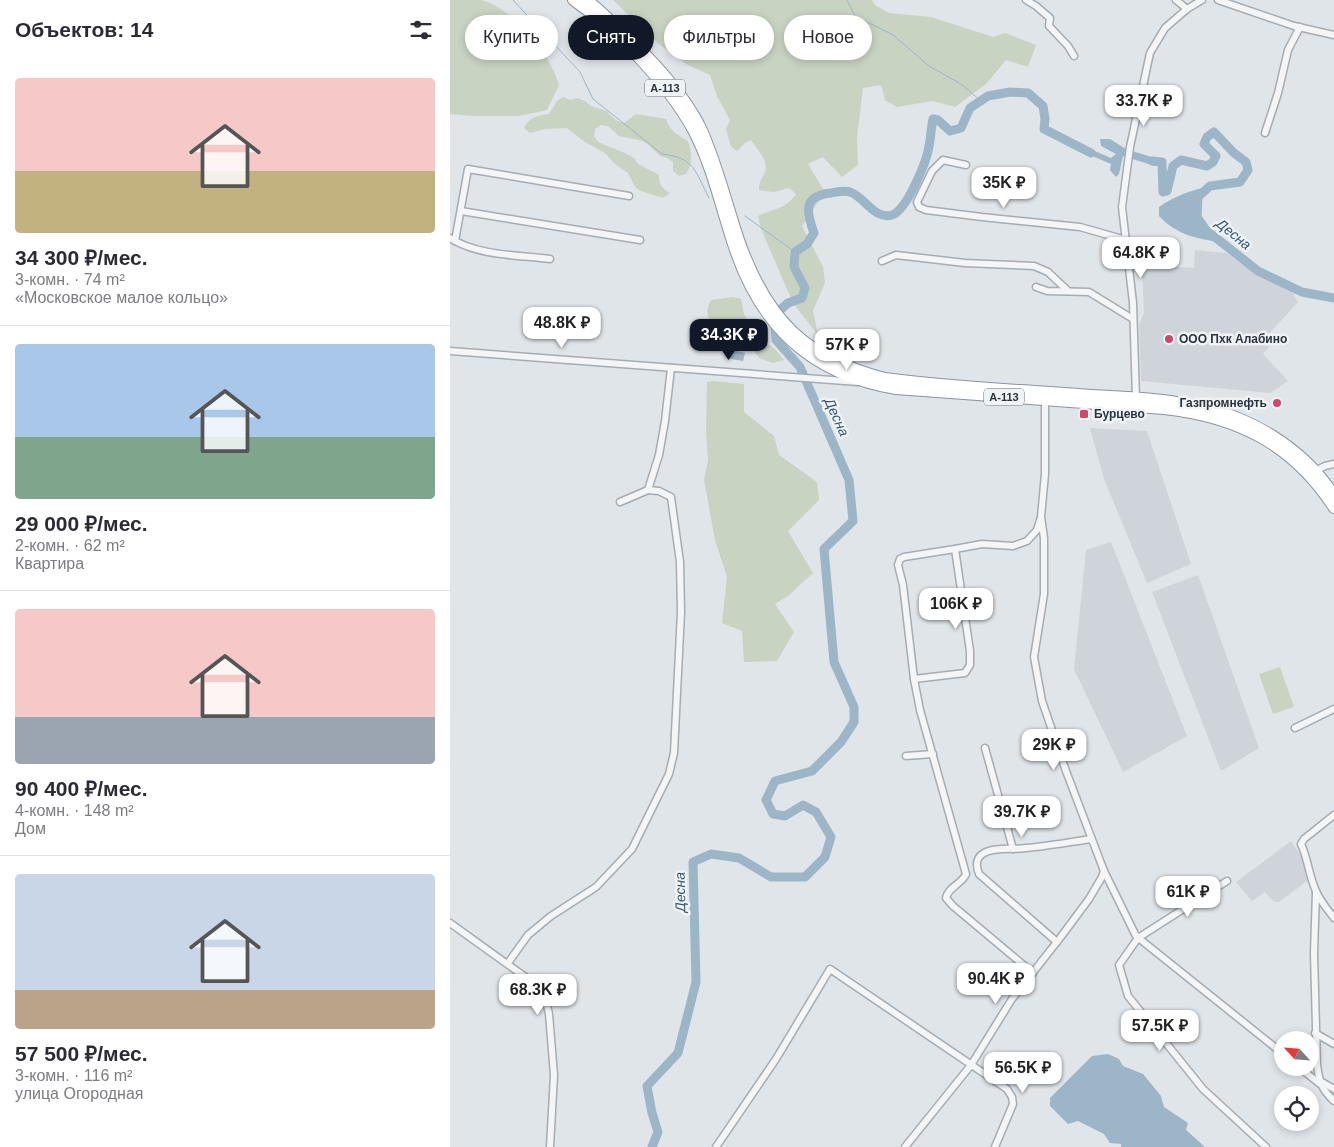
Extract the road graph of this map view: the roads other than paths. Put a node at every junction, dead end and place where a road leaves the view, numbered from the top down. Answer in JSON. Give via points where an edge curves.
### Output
{"nodes":[{"id":1,"x":574,"y":0,"type":"edge"},
{"id":2,"x":587,"y":0,"type":"edge"},
{"id":3,"x":1026,"y":0,"type":"edge"},
{"id":4,"x":1176,"y":0,"type":"edge"},
{"id":5,"x":1202,"y":0,"type":"edge"},
{"id":6,"x":1218,"y":0,"type":"edge"},
{"id":7,"x":1187,"y":9,"type":"junction"},
{"id":8,"x":1300,"y":27,"type":"junction"},
{"id":9,"x":1334,"y":35,"type":"edge"},
{"id":10,"x":1074,"y":56,"type":"dead end"},
{"id":11,"x":1265,"y":133,"type":"dead end"},
{"id":12,"x":966,"y":165,"type":"dead end"},
{"id":13,"x":629,"y":196,"type":"dead end"},
{"id":14,"x":461,"y":211,"type":"junction"},
{"id":15,"x":453,"y":240,"type":"edge"},
{"id":16,"x":640,"y":240,"type":"dead end"},
{"id":17,"x":1126,"y":240,"type":"junction"},
{"id":18,"x":550,"y":259,"type":"dead end"},
{"id":19,"x":882,"y":261,"type":"dead end"},
{"id":20,"x":751,"y":281,"type":"junction"},
{"id":21,"x":1036,"y":287,"type":"dead end"},
{"id":22,"x":1068,"y":291,"type":"junction"},
{"id":23,"x":1133,"y":319,"type":"junction"},
{"id":24,"x":450,"y":351,"type":"edge"},
{"id":25,"x":828,"y":362,"type":"junction"},
{"id":26,"x":671,"y":368,"type":"junction"},
{"id":27,"x":870,"y":384,"type":"junction"},
{"id":28,"x":1136,"y":398,"type":"junction"},
{"id":29,"x":1045,"y":400,"type":"junction"},
{"id":30,"x":1334,"y":464,"type":"edge"},
{"id":31,"x":1315,"y":471,"type":"junction"},
{"id":32,"x":648,"y":490,"type":"junction"},
{"id":33,"x":1334,"y":495,"type":"edge"},
{"id":34,"x":620,"y":502,"type":"dead end"},
{"id":35,"x":1334,"y":508,"type":"edge"},
{"id":36,"x":1041,"y":516,"type":"junction"},
{"id":37,"x":955,"y":550,"type":"junction"},
{"id":38,"x":914,"y":679,"type":"junction"},
{"id":39,"x":1334,"y":709,"type":"edge"},
{"id":40,"x":1295,"y":728,"type":"dead end"},
{"id":41,"x":984,"y":748,"type":"dead end"},
{"id":42,"x":933,"y":754,"type":"junction"},
{"id":43,"x":906,"y":756,"type":"dead end"},
{"id":44,"x":1334,"y":814,"type":"edge"},
{"id":45,"x":1092,"y":839,"type":"junction"},
{"id":46,"x":1013,"y":849,"type":"junction"},
{"id":47,"x":1104,"y":871,"type":"junction"},
{"id":48,"x":1227,"y":881,"type":"dead end"},
{"id":49,"x":1316,"y":892,"type":"junction"},
{"id":50,"x":1334,"y":918,"type":"edge"},
{"id":51,"x":450,"y":923,"type":"edge"},
{"id":52,"x":1138,"y":938,"type":"junction"},
{"id":53,"x":1057,"y":942,"type":"junction"},
{"id":54,"x":508,"y":963,"type":"junction"},
{"id":55,"x":1033,"y":973,"type":"junction"},
{"id":56,"x":1315,"y":1031,"type":"edge"},
{"id":57,"x":1319,"y":1035,"type":"edge"},
{"id":58,"x":1334,"y":1044,"type":"edge"},
{"id":59,"x":1274,"y":1047,"type":"edge"},
{"id":60,"x":971,"y":1065,"type":"junction"},
{"id":61,"x":1319,"y":1072,"type":"edge"},
{"id":62,"x":1311,"y":1076,"type":"edge"},
{"id":63,"x":1320,"y":1082,"type":"junction"},
{"id":64,"x":1334,"y":1089,"type":"edge"},
{"id":65,"x":1334,"y":1101,"type":"edge"},
{"id":66,"x":550,"y":1147,"type":"edge"},
{"id":67,"x":716,"y":1147,"type":"edge"},
{"id":68,"x":905,"y":1147,"type":"edge"},
{"id":69,"x":995,"y":1147,"type":"edge"},
{"id":70,"x":1266,"y":1147,"type":"edge"}],
"edges":[{"from":1,"to":20,"type":"highway","number":"А-113","via":[[630,49],[664,87],[693,130],[711,173],[733,243]]},
{"from":2,"to":20,"type":"highway","number":"А-113","via":[[636,44],[670,81],[699,125],[718,171]]},
{"from":3,"to":10,"type":"street","via":[[1044,12],[1050,20],[1049,26]]},
{"from":4,"to":7,"type":"street"},
{"from":5,"to":7,"type":"street"},
{"from":6,"to":8,"type":"street"},
{"from":7,"to":17,"type":"street","via":[[1165,28],[1150,53],[1128,159],[1122,207]]},
{"from":8,"to":9,"type":"street"},
{"from":8,"to":11,"type":"street","via":[[1288,50]]},
{"from":12,"to":17,"type":"street","via":[[943,160],[932,171],[917,202],[919,207],[982,218],[1080,227]]},
{"from":13,"to":14,"type":"street","via":[[468,169]]},
{"from":14,"to":15,"type":"street"},
{"from":14,"to":16,"type":"street"},
{"from":15,"to":18,"type":"street","via":[[493,252]]},
{"from":17,"to":23,"type":"street"},
{"from":19,"to":22,"type":"street","via":[[896,255],[1034,266],[1048,272]]},
{"from":20,"to":25,"type":"highway","number":"А-113","via":[[758,300],[778,327],[807,354]]},
{"from":21,"to":22,"type":"street","via":[[1047,291]]},
{"from":22,"to":23,"type":"street","via":[[1089,292]]},
{"from":23,"to":28,"type":"street"},
{"from":24,"to":26,"type":"street"},
{"from":25,"to":27,"type":"highway","number":"А-113"},
{"from":25,"to":28,"type":"highway","number":"А-113","via":[[897,380]]},
{"from":26,"to":27,"type":"street"},
{"from":26,"to":32,"type":"street","via":[[659,455]]},
{"from":27,"to":29,"type":"highway","number":"А-113","via":[[896,389]]},
{"from":28,"to":31,"type":"highway","number":"А-113","via":[[1193,404],[1244,420],[1283,442]]},
{"from":29,"to":35,"type":"highway","number":"А-113","via":[[1172,410],[1220,419],[1257,435],[1290,457]]},
{"from":29,"to":36,"type":"street","via":[[1045,474]]},
{"from":30,"to":31,"type":"street"},
{"from":31,"to":33,"type":"highway","number":"А-113"},
{"from":32,"to":34,"type":"street"},
{"from":32,"to":54,"type":"street","via":[[671,497],[680,562],[680,648],[674,753],[669,774],[632,849],[596,887],[528,935]]},
{"from":36,"to":37,"type":"street","via":[[1037,530],[1020,544],[982,544]]},
{"from":36,"to":45,"type":"street","via":[[1044,594],[1034,657],[1042,701]]},
{"from":37,"to":38,"type":"street","via":[[970,665],[965,673]]},
{"from":37,"to":38,"type":"street","via":[[904,556],[898,562]]},
{"from":38,"to":42,"type":"street"},
{"from":39,"to":40,"type":"street"},
{"from":41,"to":46,"type":"street"},
{"from":42,"to":43,"type":"street"},
{"from":42,"to":55,"type":"street","via":[[966,874],[946,898]]},
{"from":44,"to":49,"type":"street","via":[[1301,844]]},
{"from":45,"to":46,"type":"street"},
{"from":45,"to":47,"type":"street"},
{"from":46,"to":53,"type":"street","via":[[980,856],[977,863],[979,874]]},
{"from":47,"to":52,"type":"street"},
{"from":47,"to":53,"type":"street","via":[[1089,899]]},
{"from":48,"to":52,"type":"street"},
{"from":49,"to":50,"type":"street"},
{"from":49,"to":56,"type":"street"},
{"from":51,"to":54,"type":"street"},
{"from":52,"to":59,"type":"street"},
{"from":52,"to":70,"type":"street","via":[[1119,965],[1128,996],[1203,1089]]},
{"from":53,"to":55,"type":"street"},
{"from":54,"to":66,"type":"street","via":[[536,986],[546,1001],[549,1014],[554,1075]]},
{"from":55,"to":60,"type":"street","via":[[1008,1005]]},
{"from":57,"to":58,"type":"street"},
{"from":60,"to":67,"type":"street","via":[[830,969],[776,1059]]},
{"from":60,"to":68,"type":"street"},
{"from":60,"to":69,"type":"street","via":[[1007,1089],[1012,1097],[1013,1104]]},
{"from":61,"to":63,"type":"street"},
{"from":62,"to":63,"type":"street"},
{"from":63,"to":64,"type":"street"},
{"from":63,"to":65,"type":"street","via":[[1324,1092]]}]}
